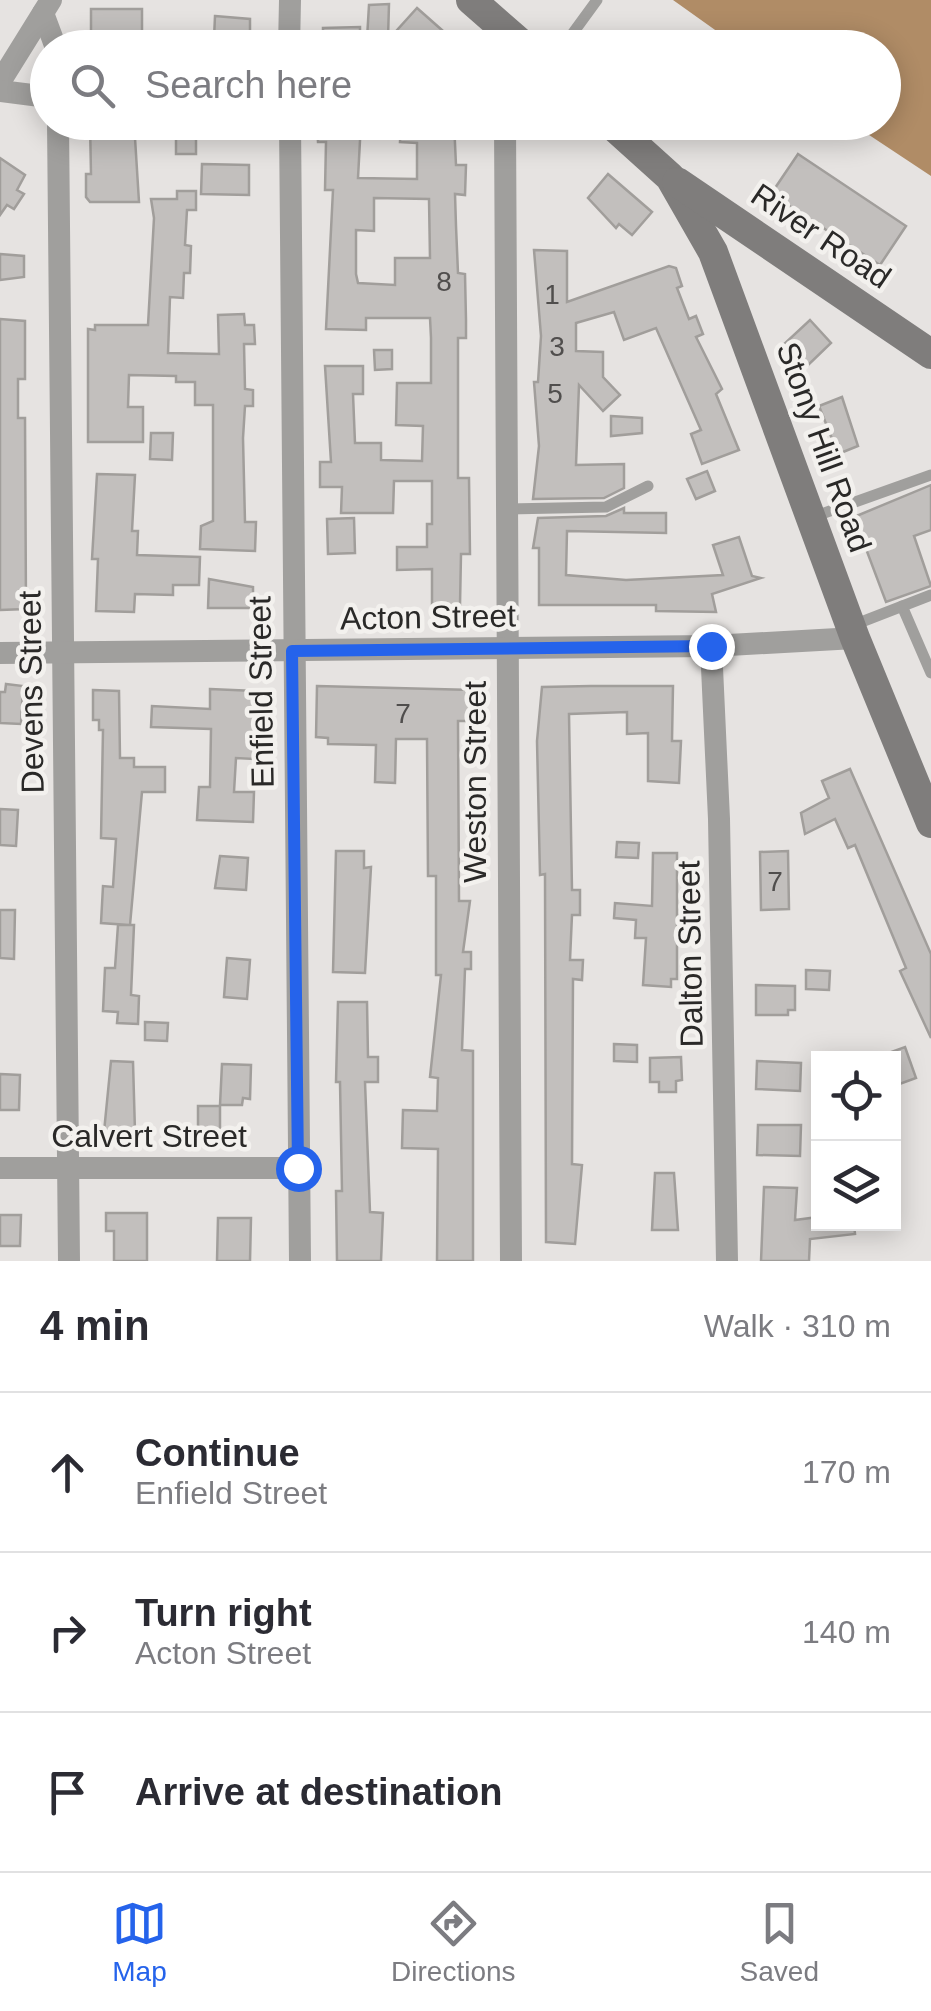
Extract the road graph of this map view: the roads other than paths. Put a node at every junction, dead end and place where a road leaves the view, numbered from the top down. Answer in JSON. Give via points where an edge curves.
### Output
{"nodes":[{"id":1,"x":290,"y":0,"type":"edge"},
{"id":2,"x":471,"y":0,"type":"edge"},
{"id":3,"x":597,"y":0,"type":"edge"},
{"id":4,"x":47,"y":6,"type":"edge"},
{"id":5,"x":32,"y":30,"type":"edge"},
{"id":6,"x":289,"y":30,"type":"edge"},
{"id":7,"x":501,"y":30,"type":"edge"},
{"id":8,"x":575,"y":30,"type":"edge"},
{"id":9,"x":30,"y":33,"type":"edge"},
{"id":10,"x":0,"y":82,"type":"edge"},
{"id":11,"x":0,"y":91,"type":"edge"},
{"id":12,"x":30,"y":95,"type":"edge"},
{"id":13,"x":58,"y":140,"type":"edge"},
{"id":14,"x":290,"y":140,"type":"edge"},
{"id":15,"x":505,"y":140,"type":"edge"},
{"id":16,"x":629,"y":140,"type":"edge"},
{"id":17,"x":670,"y":177,"type":"junction"},
{"id":18,"x":931,"y":354,"type":"edge"},
{"id":19,"x":931,"y":474,"type":"edge"},
{"id":20,"x":648,"y":486,"type":"dead end"},
{"id":21,"x":507,"y":509,"type":"junction"},
{"id":22,"x":812,"y":518,"type":"junction"},
{"id":23,"x":931,"y":595,"type":"edge"},
{"id":24,"x":902,"y":606,"type":"junction"},
{"id":25,"x":853,"y":632,"type":"junction"},
{"id":26,"x":711,"y":646,"type":"junction"},
{"id":27,"x":507,"y":649,"type":"junction"},
{"id":28,"x":292,"y":651,"type":"junction"},
{"id":29,"x":0,"y":652,"type":"edge"},
{"id":30,"x":63,"y":652,"type":"junction"},
{"id":31,"x":931,"y":673,"type":"edge"},
{"id":32,"x":931,"y":823,"type":"edge"},
{"id":33,"x":0,"y":1168,"type":"edge"},
{"id":34,"x":298,"y":1168,"type":"junction"},
{"id":35,"x":68,"y":1169,"type":"junction"},
{"id":36,"x":69,"y":1261,"type":"edge"},
{"id":37,"x":300,"y":1261,"type":"edge"},
{"id":38,"x":511,"y":1261,"type":"edge"},
{"id":39,"x":728,"y":1261,"type":"edge"}],
"edges":[{"from":1,"to":6,"type":"street"},
{"from":2,"to":7,"type":"main road"},
{"from":3,"to":8,"type":"lane"},
{"from":4,"to":5,"type":"street"},
{"from":9,"to":10,"type":"street"},
{"from":11,"to":12,"type":"street"},
{"from":13,"to":30,"type":"street","name":"Devens Street"},
{"from":14,"to":28,"type":"street","name":"Enfield Street"},
{"from":15,"to":21,"type":"street","name":"Weston Street"},
{"from":16,"to":17,"type":"main road","name":"Stony Hill Road"},
{"from":17,"to":18,"type":"main road","name":"River Road"},
{"from":17,"to":22,"type":"main road","name":"Stony Hill Road","via":[[713,252]]},
{"from":19,"to":22,"type":"lane"},
{"from":20,"to":21,"type":"lane","via":[[606,507]]},
{"from":21,"to":27,"type":"street","name":"Weston Street"},
{"from":22,"to":25,"type":"main road","name":"Stony Hill Road"},
{"from":23,"to":24,"type":"lane"},
{"from":24,"to":25,"type":"lane"},
{"from":24,"to":31,"type":"lane"},
{"from":25,"to":26,"type":"street","name":"Acton Street"},
{"from":25,"to":32,"type":"main road","name":"Stony Hill Road"},
{"from":26,"to":27,"type":"street","name":"Acton Street"},
{"from":26,"to":39,"type":"street","name":"Dalton Street"},
{"from":27,"to":28,"type":"street","name":"Acton Street"},
{"from":27,"to":38,"type":"street","name":"Weston Street"},
{"from":28,"to":30,"type":"street","name":"Acton Street"},
{"from":28,"to":34,"type":"street","name":"Enfield Street"},
{"from":29,"to":30,"type":"street","name":"Acton Street"},
{"from":30,"to":35,"type":"street","name":"Devens Street"},
{"from":33,"to":35,"type":"street","name":"Calvert Street"},
{"from":34,"to":35,"type":"street","name":"Calvert Street"},
{"from":34,"to":37,"type":"street","name":"Enfield Street"},
{"from":35,"to":36,"type":"street","name":"Devens Street"}]}
